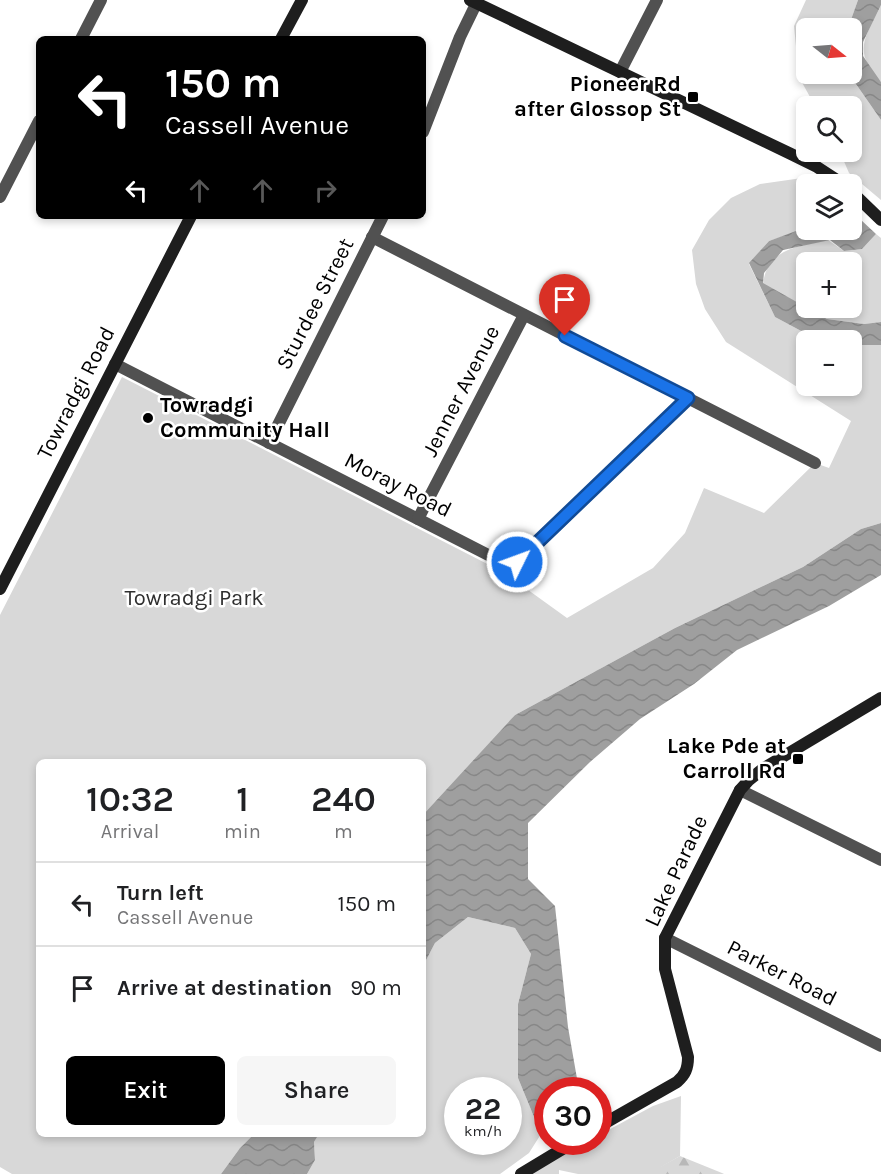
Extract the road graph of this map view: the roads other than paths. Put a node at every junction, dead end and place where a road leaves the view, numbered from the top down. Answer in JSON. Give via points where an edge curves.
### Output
{"nodes":[{"id":1,"x":101,"y":0,"type":"edge"},
{"id":2,"x":302,"y":0,"type":"edge"},
{"id":3,"x":657,"y":0,"type":"edge"},
{"id":4,"x":474,"y":1,"type":"edge"},
{"id":5,"x":83,"y":36,"type":"edge"},
{"id":6,"x":284,"y":36,"type":"edge"},
{"id":7,"x":620,"y":72,"type":"junction"},
{"id":8,"x":426,"y":124,"type":"edge"},
{"id":9,"x":36,"y":127,"type":"edge"},
{"id":10,"x":828,"y":174,"type":"edge"},
{"id":11,"x":0,"y":197,"type":"edge"},
{"id":12,"x":862,"y":202,"type":"edge"},
{"id":13,"x":189,"y":219,"type":"edge"},
{"id":14,"x":381,"y":219,"type":"edge"},
{"id":15,"x":881,"y":220,"type":"edge"},
{"id":16,"x":372,"y":237,"type":"junction"},
{"id":17,"x":524,"y":315,"type":"junction"},
{"id":18,"x":115,"y":364,"type":"junction"},
{"id":19,"x":688,"y":398,"type":"junction"},
{"id":20,"x":269,"y":443,"type":"junction"},
{"id":21,"x":815,"y":463,"type":"dead end"},
{"id":22,"x":418,"y":519,"type":"junction"},
{"id":23,"x":0,"y":589,"type":"edge"},
{"id":24,"x":881,"y":698,"type":"edge"},
{"id":25,"x":740,"y":790,"type":"junction"},
{"id":26,"x":881,"y":860,"type":"edge"},
{"id":27,"x":665,"y":938,"type":"junction"},
{"id":28,"x":881,"y":1046,"type":"edge"},
{"id":29,"x":612,"y":1119,"type":"edge"},
{"id":30,"x":552,"y":1155,"type":"edge"},
{"id":31,"x":521,"y":1174,"type":"edge"}],
"edges":[{"from":1,"to":5,"type":"street"},
{"from":2,"to":6,"type":"main road"},
{"from":3,"to":7,"type":"street"},
{"from":4,"to":7,"type":"main road"},
{"from":4,"to":8,"type":"street"},
{"from":7,"to":10,"type":"main road"},
{"from":9,"to":11,"type":"street"},
{"from":12,"to":15,"type":"main road"},
{"from":13,"to":18,"type":"main road","name":"Towradgi Road"},
{"from":14,"to":16,"type":"street","name":"Sturdee Street"},
{"from":16,"to":17,"type":"street"},
{"from":16,"to":20,"type":"street","name":"Sturdee Street"},
{"from":17,"to":19,"type":"street"},
{"from":17,"to":22,"type":"street","name":"Jenner Avenue"},
{"from":18,"to":20,"type":"street","name":"Moray Road"},
{"from":18,"to":23,"type":"main road","name":"Towradgi Road"},
{"from":19,"to":21,"type":"street"},
{"from":19,"to":22,"type":"street","name":"Moray Road","via":[[517,562],[502,562]]},
{"from":20,"to":22,"type":"street","name":"Moray Road"},
{"from":24,"to":25,"type":"main road","name":"Lake Parade","via":[[764,768]]},
{"from":25,"to":26,"type":"street"},
{"from":25,"to":27,"type":"main road","name":"Lake Parade"},
{"from":27,"to":28,"type":"street","name":"Parker Road"},
{"from":27,"to":29,"type":"main road","name":"Lake Parade","via":[[665,969],[688,1067],[677,1082]]},
{"from":30,"to":31,"type":"main road"}]}
